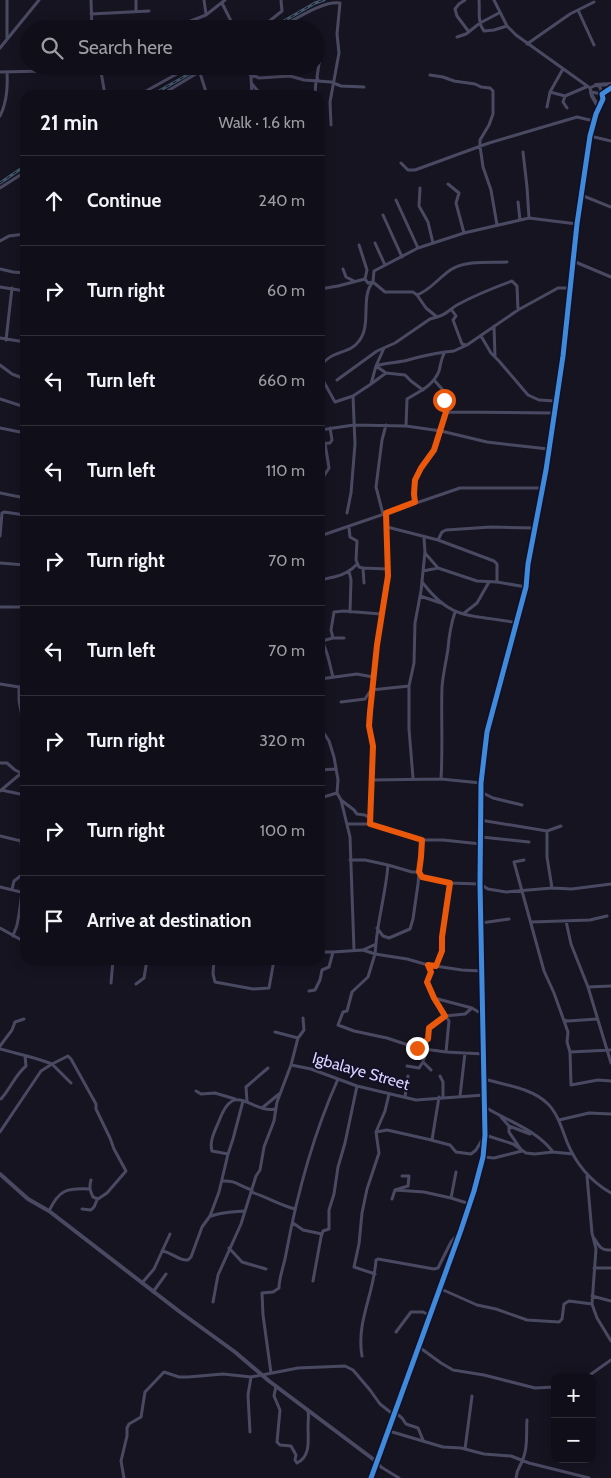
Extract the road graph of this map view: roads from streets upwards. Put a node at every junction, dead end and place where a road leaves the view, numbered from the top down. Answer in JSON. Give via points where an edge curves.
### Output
{"nodes":[{"id":1,"x":7,"y":0,"type":"edge"},
{"id":2,"x":39,"y":0,"type":"edge"},
{"id":3,"x":91,"y":0,"type":"edge"},
{"id":4,"x":136,"y":0,"type":"edge"},
{"id":5,"x":204,"y":0,"type":"edge"},
{"id":6,"x":281,"y":0,"type":"edge"},
{"id":7,"x":464,"y":0,"type":"edge"},
{"id":8,"x":479,"y":0,"type":"edge"},
{"id":9,"x":494,"y":0,"type":"edge"},
{"id":10,"x":224,"y":2,"type":"edge"},
{"id":11,"x":594,"y":2,"type":"dead end"},
{"id":12,"x":578,"y":10,"type":"junction"},
{"id":13,"x":136,"y":11,"type":"junction"},
{"id":14,"x":149,"y":11,"type":"dead end"},
{"id":15,"x":499,"y":13,"type":"junction"},
{"id":16,"x":91,"y":14,"type":"junction"},
{"id":17,"x":206,"y":15,"type":"junction"},
{"id":18,"x":23,"y":20,"type":"edge"},
{"id":19,"x":91,"y":20,"type":"edge"},
{"id":20,"x":193,"y":20,"type":"edge"},
{"id":21,"x":231,"y":20,"type":"edge"},
{"id":22,"x":271,"y":20,"type":"edge"},
{"id":23,"x":294,"y":20,"type":"edge"},
{"id":24,"x":20,"y":23,"type":"edge"},
{"id":25,"x":480,"y":23,"type":"junction"},
{"id":26,"x":507,"y":26,"type":"junction"},
{"id":27,"x":469,"y":32,"type":"junction"},
{"id":28,"x":457,"y":37,"type":"dead end"},
{"id":29,"x":7,"y":39,"type":"junction"},
{"id":30,"x":527,"y":44,"type":"junction"},
{"id":31,"x":594,"y":45,"type":"dead end"},
{"id":32,"x":0,"y":48,"type":"edge"},
{"id":33,"x":563,"y":68,"type":"junction"},
{"id":34,"x":0,"y":72,"type":"edge"},
{"id":35,"x":20,"y":72,"type":"edge"},
{"id":36,"x":7,"y":73,"type":"junction"},
{"id":37,"x":102,"y":75,"type":"edge"},
{"id":38,"x":172,"y":75,"type":"edge"},
{"id":39,"x":196,"y":75,"type":"edge"},
{"id":40,"x":201,"y":75,"type":"edge"},
{"id":41,"x":316,"y":75,"type":"edge"},
{"id":42,"x":430,"y":75,"type":"dead end"},
{"id":43,"x":253,"y":76,"type":"joint"},
{"id":44,"x":317,"y":81,"type":"junction"},
{"id":45,"x":252,"y":83,"type":"junction"},
{"id":46,"x":333,"y":83,"type":"junction"},
{"id":47,"x":611,"y":84,"type":"edge"},
{"id":48,"x":596,"y":86,"type":"junction"},
{"id":49,"x":364,"y":87,"type":"dead end"},
{"id":50,"x":611,"y":88,"type":"edge"},
{"id":51,"x":589,"y":89,"type":"junction"},
{"id":52,"x":104,"y":90,"type":"edge"},
{"id":53,"x":147,"y":90,"type":"edge"},
{"id":54,"x":170,"y":90,"type":"edge"},
{"id":55,"x":205,"y":90,"type":"edge"},
{"id":56,"x":252,"y":90,"type":"edge"},
{"id":57,"x":257,"y":90,"type":"edge"},
{"id":58,"x":316,"y":90,"type":"edge"},
{"id":59,"x":550,"y":92,"type":"junction"},
{"id":60,"x":602,"y":94,"type":"junction"},
{"id":61,"x":565,"y":96,"type":"junction"},
{"id":62,"x":547,"y":107,"type":"dead end"},
{"id":63,"x":567,"y":108,"type":"dead end"},
{"id":64,"x":599,"y":108,"type":"junction"},
{"id":65,"x":0,"y":116,"type":"edge"},
{"id":66,"x":594,"y":121,"type":"junction"},
{"id":67,"x":330,"y":125,"type":"dead end"},
{"id":68,"x":590,"y":136,"type":"junction"},
{"id":69,"x":611,"y":141,"type":"edge"},
{"id":70,"x":480,"y":146,"type":"junction"},
{"id":71,"x":523,"y":152,"type":"dead end"},
{"id":72,"x":401,"y":163,"type":"dead end"},
{"id":73,"x":20,"y":175,"type":"edge"},
{"id":74,"x":448,"y":184,"type":"dead end"},
{"id":75,"x":0,"y":188,"type":"edge"},
{"id":76,"x":420,"y":188,"type":"dead end"},
{"id":77,"x":582,"y":195,"type":"junction"},
{"id":78,"x":396,"y":200,"type":"dead end"},
{"id":79,"x":518,"y":202,"type":"dead end"},
{"id":80,"x":611,"y":207,"type":"edge"},
{"id":81,"x":383,"y":216,"type":"dead end"},
{"id":82,"x":529,"y":218,"type":"junction"},
{"id":83,"x":520,"y":220,"type":"junction"},
{"id":84,"x":577,"y":224,"type":"junction"},
{"id":85,"x":497,"y":226,"type":"junction"},
{"id":86,"x":464,"y":233,"type":"junction"},
{"id":87,"x":20,"y":235,"type":"edge"},
{"id":88,"x":0,"y":241,"type":"edge"},
{"id":89,"x":375,"y":243,"type":"dead end"},
{"id":90,"x":433,"y":243,"type":"junction"},
{"id":91,"x":359,"y":245,"type":"dead end"},
{"id":92,"x":418,"y":248,"type":"junction"},
{"id":93,"x":402,"y":257,"type":"junction"},
{"id":94,"x":573,"y":261,"type":"junction"},
{"id":95,"x":507,"y":262,"type":"dead end"},
{"id":96,"x":385,"y":265,"type":"junction"},
{"id":97,"x":0,"y":269,"type":"edge"},
{"id":98,"x":342,"y":269,"type":"dead end"},
{"id":99,"x":20,"y":273,"type":"edge"},
{"id":100,"x":346,"y":277,"type":"junction"},
{"id":101,"x":611,"y":277,"type":"edge"},
{"id":102,"x":365,"y":278,"type":"junction"},
{"id":103,"x":355,"y":281,"type":"junction"},
{"id":104,"x":373,"y":282,"type":"junction"},
{"id":105,"x":347,"y":284,"type":"junction"},
{"id":106,"x":0,"y":287,"type":"edge"},
{"id":107,"x":325,"y":287,"type":"edge"},
{"id":108,"x":12,"y":288,"type":"junction"},
{"id":109,"x":570,"y":288,"type":"junction"},
{"id":110,"x":20,"y":290,"type":"edge"},
{"id":111,"x":417,"y":295,"type":"junction"},
{"id":112,"x":451,"y":309,"type":"junction"},
{"id":113,"x":518,"y":310,"type":"junction"},
{"id":114,"x":437,"y":316,"type":"junction"},
{"id":115,"x":494,"y":326,"type":"junction"},
{"id":116,"x":481,"y":336,"type":"junction"},
{"id":117,"x":0,"y":338,"type":"edge"},
{"id":118,"x":6,"y":340,"type":"junction"},
{"id":119,"x":20,"y":341,"type":"edge"},
{"id":120,"x":467,"y":345,"type":"junction"},
{"id":121,"x":384,"y":348,"type":"junction"},
{"id":122,"x":445,"y":352,"type":"junction"},
{"id":123,"x":495,"y":357,"type":"junction"},
{"id":124,"x":325,"y":361,"type":"edge"},
{"id":125,"x":0,"y":365,"type":"edge"},
{"id":126,"x":376,"y":366,"type":"junction"},
{"id":127,"x":386,"y":373,"type":"junction"},
{"id":128,"x":20,"y":378,"type":"edge"},
{"id":129,"x":337,"y":380,"type":"dead end"},
{"id":130,"x":434,"y":380,"type":"junction"},
{"id":131,"x":325,"y":384,"type":"edge"},
{"id":132,"x":371,"y":384,"type":"junction"},
{"id":133,"x":423,"y":390,"type":"junction"},
{"id":134,"x":353,"y":396,"type":"junction"},
{"id":135,"x":0,"y":399,"type":"edge"},
{"id":136,"x":555,"y":401,"type":"junction"},
{"id":137,"x":20,"y":405,"type":"edge"},
{"id":138,"x":446,"y":412,"type":"junction"},
{"id":139,"x":553,"y":413,"type":"junction"},
{"id":140,"x":354,"y":425,"type":"junction"},
{"id":141,"x":386,"y":425,"type":"junction"},
{"id":142,"x":406,"y":426,"type":"junction"},
{"id":143,"x":0,"y":428,"type":"edge"},
{"id":144,"x":330,"y":428,"type":"junction"},
{"id":145,"x":325,"y":429,"type":"edge"},
{"id":146,"x":441,"y":431,"type":"junction"},
{"id":147,"x":20,"y":432,"type":"edge"},
{"id":148,"x":326,"y":444,"type":"joint"},
{"id":149,"x":548,"y":449,"type":"junction"},
{"id":150,"x":325,"y":474,"type":"edge"},
{"id":151,"x":542,"y":488,"type":"junction"},
{"id":152,"x":0,"y":493,"type":"edge"},
{"id":153,"x":20,"y":497,"type":"edge"},
{"id":154,"x":430,"y":498,"type":"junction"},
{"id":155,"x":415,"y":502,"type":"junction"},
{"id":156,"x":431,"y":504,"type":"dead end"},
{"id":157,"x":347,"y":513,"type":"dead end"},
{"id":158,"x":20,"y":514,"type":"edge"},
{"id":159,"x":385,"y":514,"type":"junction"},
{"id":160,"x":387,"y":527,"type":"junction"},
{"id":161,"x":349,"y":528,"type":"junction"},
{"id":162,"x":534,"y":528,"type":"junction"},
{"id":163,"x":325,"y":535,"type":"edge"},
{"id":164,"x":0,"y":536,"type":"edge"},
{"id":165,"x":424,"y":538,"type":"junction"},
{"id":166,"x":438,"y":540,"type":"junction"},
{"id":167,"x":425,"y":552,"type":"junction"},
{"id":168,"x":0,"y":563,"type":"edge"},
{"id":169,"x":357,"y":564,"type":"junction"},
{"id":170,"x":20,"y":565,"type":"edge"},
{"id":171,"x":364,"y":568,"type":"junction"},
{"id":172,"x":438,"y":568,"type":"junction"},
{"id":173,"x":387,"y":570,"type":"junction"},
{"id":174,"x":349,"y":571,"type":"junction"},
{"id":175,"x":422,"y":572,"type":"junction"},
{"id":176,"x":325,"y":578,"type":"edge"},
{"id":177,"x":422,"y":581,"type":"junction"},
{"id":178,"x":364,"y":582,"type":"dead end"},
{"id":179,"x":489,"y":582,"type":"junction"},
{"id":180,"x":497,"y":582,"type":"junction"},
{"id":181,"x":526,"y":587,"type":"junction"},
{"id":182,"x":420,"y":596,"type":"junction"},
{"id":183,"x":441,"y":603,"type":"junction"},
{"id":184,"x":0,"y":607,"type":"edge"},
{"id":185,"x":20,"y":607,"type":"edge"},
{"id":186,"x":350,"y":612,"type":"junction"},
{"id":187,"x":455,"y":612,"type":"junction"},
{"id":188,"x":381,"y":614,"type":"junction"},
{"id":189,"x":462,"y":615,"type":"junction"},
{"id":190,"x":517,"y":623,"type":"junction"},
{"id":191,"x":333,"y":638,"type":"junction"},
{"id":192,"x":344,"y":638,"type":"dead end"},
{"id":193,"x":325,"y":641,"type":"edge"},
{"id":194,"x":325,"y":648,"type":"edge"},
{"id":195,"x":373,"y":676,"type":"junction"},
{"id":196,"x":333,"y":677,"type":"junction"},
{"id":197,"x":325,"y":678,"type":"edge"},
{"id":198,"x":0,"y":684,"type":"edge"},
{"id":199,"x":409,"y":686,"type":"junction"},
{"id":200,"x":19,"y":687,"type":"joint"},
{"id":201,"x":371,"y":690,"type":"junction"},
{"id":202,"x":341,"y":702,"type":"dead end"},
{"id":203,"x":20,"y":710,"type":"edge"},
{"id":204,"x":325,"y":735,"type":"edge"},
{"id":205,"x":0,"y":763,"type":"edge"},
{"id":206,"x":336,"y":769,"type":"junction"},
{"id":207,"x":325,"y":770,"type":"edge"},
{"id":208,"x":20,"y":771,"type":"edge"},
{"id":209,"x":20,"y":774,"type":"edge"},
{"id":210,"x":413,"y":778,"type":"junction"},
{"id":211,"x":441,"y":779,"type":"junction"},
{"id":212,"x":373,"y":780,"type":"junction"},
{"id":213,"x":481,"y":783,"type":"junction"},
{"id":214,"x":0,"y":791,"type":"edge"},
{"id":215,"x":481,"y":792,"type":"junction"},
{"id":216,"x":337,"y":793,"type":"junction"},
{"id":217,"x":20,"y":794,"type":"edge"},
{"id":218,"x":325,"y":797,"type":"edge"},
{"id":219,"x":341,"y":800,"type":"junction"},
{"id":220,"x":522,"y":805,"type":"dead end"},
{"id":221,"x":371,"y":819,"type":"junction"},
{"id":222,"x":480,"y":820,"type":"junction"},
{"id":223,"x":347,"y":824,"type":"junction"},
{"id":224,"x":370,"y":824,"type":"junction"},
{"id":225,"x":561,"y":826,"type":"dead end"},
{"id":226,"x":547,"y":831,"type":"junction"},
{"id":227,"x":0,"y":836,"type":"edge"},
{"id":228,"x":481,"y":838,"type":"junction"},
{"id":229,"x":20,"y":840,"type":"edge"},
{"id":230,"x":422,"y":840,"type":"junction"},
{"id":231,"x":529,"y":842,"type":"dead end"},
{"id":232,"x":481,"y":844,"type":"junction"},
{"id":233,"x":350,"y":860,"type":"junction"},
{"id":234,"x":524,"y":860,"type":"dead end"},
{"id":235,"x":388,"y":865,"type":"junction"},
{"id":236,"x":419,"y":872,"type":"junction"},
{"id":237,"x":20,"y":876,"type":"edge"},
{"id":238,"x":450,"y":883,"type":"junction"},
{"id":239,"x":480,"y":884,"type":"junction"},
{"id":240,"x":611,"y":884,"type":"edge"},
{"id":241,"x":0,"y":887,"type":"edge"},
{"id":242,"x":552,"y":888,"type":"junction"},
{"id":243,"x":12,"y":889,"type":"junction"},
{"id":244,"x":522,"y":890,"type":"junction"},
{"id":245,"x":20,"y":891,"type":"edge"},
{"id":246,"x":20,"y":908,"type":"edge"},
{"id":247,"x":607,"y":916,"type":"dead end"},
{"id":248,"x":509,"y":918,"type":"dead end"},
{"id":249,"x":566,"y":921,"type":"junction"},
{"id":250,"x":532,"y":922,"type":"junction"},
{"id":251,"x":481,"y":923,"type":"junction"},
{"id":252,"x":0,"y":928,"type":"edge"},
{"id":253,"x":377,"y":928,"type":"junction"},
{"id":254,"x":13,"y":936,"type":"junction"},
{"id":255,"x":20,"y":940,"type":"edge"},
{"id":256,"x":376,"y":944,"type":"junction"},
{"id":257,"x":354,"y":950,"type":"junction"},
{"id":258,"x":363,"y":950,"type":"junction"},
{"id":259,"x":325,"y":952,"type":"edge"},
{"id":260,"x":333,"y":952,"type":"junction"},
{"id":261,"x":375,"y":954,"type":"junction"},
{"id":262,"x":113,"y":965,"type":"edge"},
{"id":263,"x":146,"y":965,"type":"edge"},
{"id":264,"x":214,"y":965,"type":"edge"},
{"id":265,"x":273,"y":965,"type":"edge"},
{"id":266,"x":428,"y":965,"type":"junction"},
{"id":267,"x":438,"y":966,"type":"junction"},
{"id":268,"x":482,"y":971,"type":"junction"},
{"id":269,"x":111,"y":983,"type":"dead end"},
{"id":270,"x":136,"y":984,"type":"dead end"},
{"id":271,"x":611,"y":986,"type":"edge"},
{"id":272,"x":588,"y":988,"type":"junction"},
{"id":273,"x":309,"y":991,"type":"dead end"},
{"id":274,"x":434,"y":998,"type":"junction"},
{"id":275,"x":472,"y":1008,"type":"junction"},
{"id":276,"x":482,"y":1014,"type":"junction"},
{"id":277,"x":445,"y":1016,"type":"junction"},
{"id":278,"x":303,"y":1018,"type":"dead end"},
{"id":279,"x":24,"y":1019,"type":"dead end"},
{"id":280,"x":564,"y":1020,"type":"junction"},
{"id":281,"x":597,"y":1020,"type":"junction"},
{"id":282,"x":275,"y":1032,"type":"dead end"},
{"id":283,"x":298,"y":1038,"type":"junction"},
{"id":284,"x":428,"y":1039,"type":"junction"},
{"id":285,"x":0,"y":1048,"type":"edge"},
{"id":286,"x":417,"y":1048,"type":"junction"},
{"id":287,"x":606,"y":1049,"type":"junction"},
{"id":288,"x":427,"y":1050,"type":"junction"},
{"id":289,"x":611,"y":1050,"type":"edge"},
{"id":290,"x":446,"y":1052,"type":"junction"},
{"id":291,"x":570,"y":1052,"type":"junction"},
{"id":292,"x":465,"y":1053,"type":"junction"},
{"id":293,"x":484,"y":1054,"type":"junction"},
{"id":294,"x":26,"y":1056,"type":"junction"},
{"id":295,"x":424,"y":1062,"type":"junction"},
{"id":296,"x":611,"y":1063,"type":"edge"},
{"id":297,"x":52,"y":1064,"type":"junction"},
{"id":298,"x":291,"y":1065,"type":"junction"},
{"id":299,"x":407,"y":1066,"type":"dead end"},
{"id":300,"x":268,"y":1068,"type":"dead end"},
{"id":301,"x":431,"y":1070,"type":"dead end"},
{"id":302,"x":408,"y":1076,"type":"dead end"},
{"id":303,"x":440,"y":1076,"type":"dead end"},
{"id":304,"x":338,"y":1079,"type":"junction"},
{"id":305,"x":484,"y":1079,"type":"junction"},
{"id":306,"x":611,"y":1081,"type":"edge"},
{"id":307,"x":71,"y":1083,"type":"dead end"},
{"id":308,"x":357,"y":1086,"type":"junction"},
{"id":309,"x":196,"y":1091,"type":"dead end"},
{"id":310,"x":280,"y":1093,"type":"junction"},
{"id":311,"x":389,"y":1094,"type":"junction"},
{"id":312,"x":484,"y":1095,"type":"junction"},
{"id":313,"x":460,"y":1096,"type":"junction"},
{"id":314,"x":405,"y":1097,"type":"junction"},
{"id":315,"x":441,"y":1097,"type":"junction"},
{"id":316,"x":1,"y":1099,"type":"dead end"},
{"id":317,"x":235,"y":1099,"type":"junction"},
{"id":318,"x":245,"y":1101,"type":"junction"},
{"id":319,"x":485,"y":1107,"type":"junction"},
{"id":320,"x":262,"y":1108,"type":"junction"},
{"id":321,"x":276,"y":1109,"type":"junction"},
{"id":322,"x":611,"y":1114,"type":"edge"},
{"id":323,"x":500,"y":1117,"type":"junction"},
{"id":324,"x":559,"y":1120,"type":"junction"},
{"id":325,"x":509,"y":1126,"type":"junction"},
{"id":326,"x":0,"y":1132,"type":"edge"},
{"id":327,"x":376,"y":1132,"type":"junction"},
{"id":328,"x":485,"y":1135,"type":"junction"},
{"id":329,"x":535,"y":1136,"type":"junction"},
{"id":330,"x":432,"y":1140,"type":"junction"},
{"id":331,"x":522,"y":1151,"type":"junction"},
{"id":332,"x":552,"y":1152,"type":"junction"},
{"id":333,"x":228,"y":1154,"type":"junction"},
{"id":334,"x":573,"y":1154,"type":"junction"},
{"id":335,"x":483,"y":1157,"type":"junction"},
{"id":336,"x":456,"y":1172,"type":"dead end"},
{"id":337,"x":0,"y":1174,"type":"edge"},
{"id":338,"x":402,"y":1176,"type":"dead end"},
{"id":339,"x":587,"y":1176,"type":"junction"},
{"id":340,"x":91,"y":1180,"type":"dead end"},
{"id":341,"x":222,"y":1181,"type":"junction"},
{"id":342,"x":90,"y":1189,"type":"junction"},
{"id":343,"x":395,"y":1190,"type":"junction"},
{"id":344,"x":252,"y":1191,"type":"junction"},
{"id":345,"x":611,"y":1193,"type":"edge"},
{"id":346,"x":451,"y":1198,"type":"junction"},
{"id":347,"x":98,"y":1199,"type":"junction"},
{"id":348,"x":392,"y":1199,"type":"dead end"},
{"id":349,"x":470,"y":1204,"type":"junction"},
{"id":350,"x":295,"y":1208,"type":"junction"},
{"id":351,"x":82,"y":1209,"type":"dead end"},
{"id":352,"x":244,"y":1211,"type":"junction"},
{"id":353,"x":49,"y":1212,"type":"junction"},
{"id":354,"x":210,"y":1216,"type":"junction"},
{"id":355,"x":292,"y":1222,"type":"junction"},
{"id":356,"x":461,"y":1230,"type":"junction"},
{"id":357,"x":592,"y":1233,"type":"junction"},
{"id":358,"x":170,"y":1234,"type":"dead end"},
{"id":359,"x":322,"y":1234,"type":"junction"},
{"id":360,"x":229,"y":1248,"type":"junction"},
{"id":361,"x":611,"y":1250,"type":"edge"},
{"id":362,"x":162,"y":1251,"type":"junction"},
{"id":363,"x":594,"y":1268,"type":"junction"},
{"id":364,"x":611,"y":1268,"type":"edge"},
{"id":365,"x":266,"y":1269,"type":"dead end"},
{"id":366,"x":166,"y":1274,"type":"dead end"},
{"id":367,"x":375,"y":1274,"type":"junction"},
{"id":368,"x":313,"y":1281,"type":"dead end"},
{"id":369,"x":142,"y":1284,"type":"junction"},
{"id":370,"x":441,"y":1290,"type":"junction"},
{"id":371,"x":153,"y":1292,"type":"junction"},
{"id":372,"x":592,"y":1296,"type":"junction"},
{"id":373,"x":611,"y":1301,"type":"edge"},
{"id":374,"x":213,"y":1302,"type":"dead end"},
{"id":375,"x":592,"y":1304,"type":"junction"},
{"id":376,"x":431,"y":1316,"type":"junction"},
{"id":377,"x":396,"y":1332,"type":"dead end"},
{"id":378,"x":611,"y":1341,"type":"edge"},
{"id":379,"x":419,"y":1347,"type":"junction"},
{"id":380,"x":362,"y":1356,"type":"dead end"},
{"id":381,"x":611,"y":1360,"type":"edge"},
{"id":382,"x":271,"y":1373,"type":"junction"},
{"id":383,"x":593,"y":1373,"type":"edge"},
{"id":384,"x":262,"y":1374,"type":"junction"},
{"id":385,"x":250,"y":1377,"type":"junction"},
{"id":386,"x":276,"y":1386,"type":"junction"},
{"id":387,"x":551,"y":1387,"type":"edge"},
{"id":388,"x":472,"y":1396,"type":"dead end"},
{"id":389,"x":308,"y":1409,"type":"junction"},
{"id":390,"x":395,"y":1415,"type":"junction"},
{"id":391,"x":527,"y":1420,"type":"dead end"},
{"id":392,"x":389,"y":1431,"type":"junction"},
{"id":393,"x":250,"y":1432,"type":"dead end"},
{"id":394,"x":423,"y":1440,"type":"junction"},
{"id":395,"x":466,"y":1449,"type":"junction"},
{"id":396,"x":523,"y":1460,"type":"junction"},
{"id":397,"x":377,"y":1462,"type":"junction"},
{"id":398,"x":124,"y":1478,"type":"edge"},
{"id":399,"x":371,"y":1478,"type":"edge"},
{"id":400,"x":399,"y":1478,"type":"edge"},
{"id":401,"x":516,"y":1478,"type":"edge"},
{"id":402,"x":589,"y":1478,"type":"edge"}],
"edges":[{"from":1,"to":29,"type":"street"},
{"from":2,"to":18,"type":"street"},
{"from":3,"to":16,"type":"street"},
{"from":4,"to":13,"type":"street"},
{"from":5,"to":17,"type":"street"},
{"from":6,"to":22,"type":"street","via":[[282,11]]},
{"from":7,"to":27,"type":"street","via":[[455,9]]},
{"from":8,"to":25,"type":"street"},
{"from":9,"to":15,"type":"street"},
{"from":10,"to":17,"type":"street"},
{"from":10,"to":21,"type":"street"},
{"from":11,"to":12,"type":"street"},
{"from":12,"to":30,"type":"street"},
{"from":12,"to":31,"type":"street"},
{"from":13,"to":14,"type":"street"},
{"from":13,"to":16,"type":"street"},
{"from":15,"to":25,"type":"street"},
{"from":15,"to":26,"type":"street"},
{"from":16,"to":19,"type":"street"},
{"from":17,"to":20,"type":"street"},
{"from":23,"to":46,"type":"street","via":[[330,3],[340,3],[339,52]]},
{"from":24,"to":29,"type":"street"},
{"from":25,"to":26,"type":"street","via":[[484,31]]},
{"from":25,"to":27,"type":"street"},
{"from":26,"to":30,"type":"street"},
{"from":27,"to":28,"type":"street"},
{"from":29,"to":32,"type":"street"},
{"from":30,"to":33,"type":"street"},
{"from":33,"to":51,"type":"street"},
{"from":33,"to":59,"type":"street"},
{"from":34,"to":36,"type":"street"},
{"from":35,"to":36,"type":"street"},
{"from":36,"to":65,"type":"street","via":[[8,90]]},
{"from":37,"to":52,"type":"street"},
{"from":38,"to":53,"type":"street"},
{"from":39,"to":54,"type":"street"},
{"from":40,"to":55,"type":"street"},
{"from":41,"to":44,"type":"street"},
{"from":42,"to":70,"type":"street","via":[[493,91],[493,114]]},
{"from":43,"to":44,"type":"street","via":[[290,76]]},
{"from":43,"to":45,"type":"street"},
{"from":44,"to":46,"type":"street"},
{"from":44,"to":58,"type":"street"},
{"from":45,"to":56,"type":"street"},
{"from":45,"to":57,"type":"street"},
{"from":46,"to":49,"type":"street"},
{"from":46,"to":67,"type":"street"},
{"from":47,"to":48,"type":"street"},
{"from":48,"to":51,"type":"street"},
{"from":48,"to":60,"type":"street"},
{"from":50,"to":60,"type":"street"},
{"from":51,"to":60,"type":"street"},
{"from":51,"to":61,"type":"street"},
{"from":51,"to":64,"type":"street"},
{"from":59,"to":61,"type":"street"},
{"from":59,"to":62,"type":"street"},
{"from":60,"to":64,"type":"street"},
{"from":61,"to":63,"type":"street","via":[[563,102]]},
{"from":64,"to":66,"type":"street"},
{"from":66,"to":68,"type":"street"},
{"from":66,"to":70,"type":"street","via":[[577,118]]},
{"from":68,"to":69,"type":"street"},
{"from":68,"to":77,"type":"street"},
{"from":70,"to":72,"type":"street","via":[[415,170],[408,170]]},
{"from":70,"to":85,"type":"street"},
{"from":71,"to":82,"type":"street"},
{"from":73,"to":75,"type":"street"},
{"from":74,"to":86,"type":"street","via":[[459,193],[456,203]]},
{"from":76,"to":90,"type":"street","via":[[419,206],[428,222]]},
{"from":77,"to":80,"type":"street"},
{"from":77,"to":84,"type":"street"},
{"from":78,"to":92,"type":"street"},
{"from":79,"to":83,"type":"street"},
{"from":81,"to":93,"type":"street"},
{"from":82,"to":83,"type":"street"},
{"from":82,"to":84,"type":"street"},
{"from":83,"to":85,"type":"street"},
{"from":84,"to":94,"type":"street"},
{"from":85,"to":86,"type":"street"},
{"from":86,"to":90,"type":"street"},
{"from":87,"to":88,"type":"street"},
{"from":89,"to":96,"type":"street"},
{"from":90,"to":92,"type":"street"},
{"from":91,"to":102,"type":"street","via":[[367,270]]},
{"from":92,"to":93,"type":"street"},
{"from":93,"to":96,"type":"street"},
{"from":94,"to":101,"type":"street"},
{"from":94,"to":109,"type":"street"},
{"from":95,"to":111,"type":"street","via":[[457,267]]},
{"from":96,"to":104,"type":"street","via":[[374,271]]},
{"from":97,"to":99,"type":"street"},
{"from":98,"to":100,"type":"street"},
{"from":100,"to":103,"type":"street"},
{"from":100,"to":105,"type":"street"},
{"from":102,"to":103,"type":"street"},
{"from":102,"to":104,"type":"street"},
{"from":103,"to":105,"type":"street"},
{"from":104,"to":111,"type":"street","via":[[385,292],[412,292]]},
{"from":104,"to":124,"type":"street","via":[[369,287],[366,324],[361,339],[352,348]]},
{"from":105,"to":107,"type":"street"},
{"from":106,"to":108,"type":"street"},
{"from":108,"to":110,"type":"street"},
{"from":108,"to":118,"type":"street"},
{"from":109,"to":113,"type":"street","via":[[558,288]]},
{"from":109,"to":136,"type":"street"},
{"from":111,"to":114,"type":"street"},
{"from":112,"to":113,"type":"street","via":[[512,281],[517,286]]},
{"from":112,"to":114,"type":"street"},
{"from":112,"to":120,"type":"street","via":[[456,316],[453,320],[462,344]]},
{"from":113,"to":115,"type":"street"},
{"from":114,"to":121,"type":"street"},
{"from":115,"to":116,"type":"street"},
{"from":115,"to":123,"type":"street"},
{"from":116,"to":120,"type":"street"},
{"from":116,"to":123,"type":"street"},
{"from":117,"to":118,"type":"street"},
{"from":118,"to":119,"type":"street"},
{"from":120,"to":122,"type":"street"},
{"from":121,"to":126,"type":"street"},
{"from":121,"to":129,"type":"street"},
{"from":122,"to":126,"type":"street"},
{"from":122,"to":130,"type":"street"},
{"from":123,"to":136,"type":"street","via":[[528,396]]},
{"from":125,"to":128,"type":"street"},
{"from":126,"to":127,"type":"street"},
{"from":126,"to":132,"type":"street"},
{"from":127,"to":132,"type":"street"},
{"from":127,"to":133,"type":"street","via":[[405,375]]},
{"from":130,"to":133,"type":"street"},
{"from":130,"to":138,"type":"street","via":[[442,389]]},
{"from":131,"to":134,"type":"street","via":[[335,402]]},
{"from":132,"to":134,"type":"street"},
{"from":133,"to":142,"type":"street","via":[[407,399]]},
{"from":134,"to":140,"type":"street"},
{"from":135,"to":137,"type":"street"},
{"from":136,"to":139,"type":"street"},
{"from":138,"to":139,"type":"street"},
{"from":138,"to":146,"type":"street"},
{"from":139,"to":149,"type":"street"},
{"from":140,"to":141,"type":"street"},
{"from":140,"to":144,"type":"street"},
{"from":140,"to":157,"type":"street"},
{"from":141,"to":142,"type":"street"},
{"from":141,"to":159,"type":"street","via":[[376,487]]},
{"from":142,"to":146,"type":"street"},
{"from":143,"to":147,"type":"street"},
{"from":144,"to":145,"type":"street"},
{"from":144,"to":148,"type":"street","via":[[332,440]]},
{"from":146,"to":149,"type":"street","via":[[488,442]]},
{"from":146,"to":155,"type":"street","via":[[432,455],[415,480]]},
{"from":148,"to":150,"type":"street","via":[[329,468]]},
{"from":149,"to":151,"type":"street"},
{"from":151,"to":154,"type":"street","via":[[466,487]]},
{"from":151,"to":162,"type":"street"},
{"from":152,"to":153,"type":"street"},
{"from":154,"to":155,"type":"street"},
{"from":154,"to":156,"type":"street"},
{"from":155,"to":159,"type":"street"},
{"from":158,"to":164,"type":"street","via":[[2,513]]},
{"from":159,"to":160,"type":"street"},
{"from":159,"to":161,"type":"street"},
{"from":160,"to":165,"type":"street"},
{"from":160,"to":173,"type":"street"},
{"from":161,"to":163,"type":"street"},
{"from":161,"to":169,"type":"street","via":[[350,537],[358,543]]},
{"from":162,"to":166,"type":"street","via":[[446,530]]},
{"from":162,"to":181,"type":"street"},
{"from":165,"to":166,"type":"street"},
{"from":165,"to":167,"type":"street"},
{"from":166,"to":180,"type":"street","via":[[494,561],[497,564]]},
{"from":167,"to":172,"type":"street"},
{"from":167,"to":175,"type":"street"},
{"from":168,"to":170,"type":"street"},
{"from":169,"to":171,"type":"street"},
{"from":169,"to":174,"type":"street"},
{"from":171,"to":173,"type":"street"},
{"from":171,"to":178,"type":"street"},
{"from":172,"to":175,"type":"street"},
{"from":172,"to":179,"type":"street"},
{"from":173,"to":188,"type":"street"},
{"from":174,"to":176,"type":"street"},
{"from":174,"to":186,"type":"street"},
{"from":175,"to":177,"type":"street"},
{"from":177,"to":182,"type":"street"},
{"from":177,"to":183,"type":"street"},
{"from":179,"to":180,"type":"street"},
{"from":179,"to":189,"type":"street","via":[[477,603]]},
{"from":180,"to":181,"type":"street"},
{"from":181,"to":190,"type":"street"},
{"from":182,"to":183,"type":"street"},
{"from":182,"to":199,"type":"street"},
{"from":183,"to":187,"type":"street"},
{"from":184,"to":185,"type":"street"},
{"from":186,"to":188,"type":"street"},
{"from":186,"to":191,"type":"street","via":[[334,612]]},
{"from":187,"to":189,"type":"street"},
{"from":187,"to":211,"type":"street","via":[[442,687]]},
{"from":188,"to":195,"type":"street"},
{"from":189,"to":190,"type":"street"},
{"from":190,"to":213,"type":"street","via":[[487,732]]},
{"from":191,"to":192,"type":"street"},
{"from":191,"to":193,"type":"street"},
{"from":194,"to":196,"type":"street"},
{"from":195,"to":196,"type":"street"},
{"from":195,"to":201,"type":"street"},
{"from":196,"to":197,"type":"street"},
{"from":198,"to":200,"type":"street"},
{"from":199,"to":201,"type":"street"},
{"from":199,"to":210,"type":"street","via":[[408,728]]},
{"from":200,"to":203,"type":"street"},
{"from":201,"to":202,"type":"street","via":[[364,699]]},
{"from":201,"to":212,"type":"street","via":[[369,726],[373,746]]},
{"from":204,"to":206,"type":"street"},
{"from":205,"to":208,"type":"street","via":[[7,763]]},
{"from":206,"to":207,"type":"street"},
{"from":206,"to":216,"type":"street"},
{"from":209,"to":214,"type":"street"},
{"from":210,"to":211,"type":"street"},
{"from":210,"to":212,"type":"street"},
{"from":211,"to":213,"type":"street"},
{"from":212,"to":221,"type":"street"},
{"from":213,"to":215,"type":"street"},
{"from":214,"to":217,"type":"street"},
{"from":215,"to":220,"type":"street"},
{"from":215,"to":222,"type":"street"},
{"from":216,"to":218,"type":"street"},
{"from":216,"to":219,"type":"street"},
{"from":219,"to":221,"type":"street","via":[[357,814]]},
{"from":219,"to":223,"type":"street"},
{"from":221,"to":224,"type":"street"},
{"from":222,"to":226,"type":"street"},
{"from":222,"to":228,"type":"street"},
{"from":223,"to":224,"type":"street"},
{"from":223,"to":233,"type":"street"},
{"from":224,"to":230,"type":"street"},
{"from":225,"to":226,"type":"street"},
{"from":226,"to":242,"type":"street"},
{"from":227,"to":229,"type":"street"},
{"from":228,"to":231,"type":"street"},
{"from":228,"to":232,"type":"street"},
{"from":230,"to":232,"type":"street"},
{"from":230,"to":236,"type":"street"},
{"from":232,"to":239,"type":"street"},
{"from":233,"to":235,"type":"street"},
{"from":233,"to":257,"type":"street"},
{"from":234,"to":244,"type":"street","via":[[514,862]]},
{"from":235,"to":236,"type":"street"},
{"from":235,"to":253,"type":"street"},
{"from":236,"to":238,"type":"street","via":[[422,877]]},
{"from":236,"to":253,"type":"street","via":[[410,929],[389,938]]},
{"from":237,"to":243,"type":"street","via":[[14,881]]},
{"from":238,"to":239,"type":"street"},
{"from":238,"to":267,"type":"street"},
{"from":239,"to":244,"type":"street","via":[[506,892]]},
{"from":239,"to":251,"type":"street"},
{"from":240,"to":242,"type":"street"},
{"from":241,"to":243,"type":"street"},
{"from":242,"to":244,"type":"street"},
{"from":243,"to":245,"type":"street"},
{"from":244,"to":250,"type":"street"},
{"from":246,"to":254,"type":"street"},
{"from":247,"to":249,"type":"street"},
{"from":248,"to":251,"type":"street"},
{"from":249,"to":250,"type":"street"},
{"from":249,"to":272,"type":"street"},
{"from":250,"to":280,"type":"street","via":[[544,972]]},
{"from":251,"to":268,"type":"street"},
{"from":252,"to":254,"type":"street"},
{"from":253,"to":256,"type":"street"},
{"from":254,"to":255,"type":"street"},
{"from":256,"to":258,"type":"street"},
{"from":256,"to":261,"type":"street"},
{"from":257,"to":258,"type":"street"},
{"from":257,"to":260,"type":"street"},
{"from":258,"to":261,"type":"street"},
{"from":259,"to":260,"type":"street"},
{"from":260,"to":273,"type":"street","via":[[329,967],[322,972],[315,990]]},
{"from":261,"to":266,"type":"street"},
{"from":261,"to":286,"type":"street","via":[[368,977],[352,992],[338,1024]]},
{"from":262,"to":269,"type":"street"},
{"from":263,"to":270,"type":"street","via":[[144,978]]},
{"from":264,"to":265,"type":"street","via":[[215,982],[253,989],[269,988]]},
{"from":266,"to":267,"type":"street"},
{"from":266,"to":274,"type":"street","via":[[431,972],[427,982]]},
{"from":267,"to":268,"type":"street"},
{"from":268,"to":276,"type":"street"},
{"from":271,"to":272,"type":"street"},
{"from":272,"to":281,"type":"street"},
{"from":274,"to":275,"type":"street"},
{"from":274,"to":277,"type":"street"},
{"from":275,"to":276,"type":"street"},
{"from":275,"to":277,"type":"street","via":[[465,1014]]},
{"from":276,"to":293,"type":"street"},
{"from":277,"to":284,"type":"street","via":[[429,1028]]},
{"from":277,"to":290,"type":"street","via":[[448,1020]]},
{"from":278,"to":283,"type":"street","via":[[304,1030]]},
{"from":279,"to":285,"type":"street","via":[[15,1022]]},
{"from":280,"to":281,"type":"street"},
{"from":280,"to":291,"type":"street"},
{"from":281,"to":287,"type":"street"},
{"from":282,"to":283,"type":"street"},
{"from":283,"to":298,"type":"street"},
{"from":284,"to":286,"type":"street"},
{"from":284,"to":288,"type":"street"},
{"from":285,"to":294,"type":"street"},
{"from":286,"to":288,"type":"street"},
{"from":287,"to":289,"type":"street"},
{"from":287,"to":291,"type":"street"},
{"from":287,"to":296,"type":"street"},
{"from":288,"to":290,"type":"street"},
{"from":288,"to":295,"type":"street"},
{"from":290,"to":292,"type":"street"},
{"from":291,"to":306,"type":"street","via":[[571,1085]]},
{"from":292,"to":293,"type":"street"},
{"from":292,"to":313,"type":"street"},
{"from":293,"to":305,"type":"street"},
{"from":294,"to":297,"type":"street"},
{"from":294,"to":316,"type":"street","via":[[26,1066]]},
{"from":295,"to":299,"type":"street","via":[[419,1068]]},
{"from":295,"to":301,"type":"street"},
{"from":297,"to":307,"type":"street"},
{"from":297,"to":326,"type":"street","via":[[41,1071]]},
{"from":297,"to":347,"type":"street","via":[[68,1056],[71,1059],[96,1104],[126,1171]]},
{"from":298,"to":304,"type":"street","name":"Igbalaye Street"},
{"from":298,"to":310,"type":"street"},
{"from":300,"to":318,"type":"street","via":[[246,1087]]},
{"from":302,"to":314,"type":"street"},
{"from":303,"to":315,"type":"street","via":[[443,1082]]},
{"from":304,"to":308,"type":"street","name":"Igbalaye Street"},
{"from":304,"to":350,"type":"street","via":[[310,1153]]},
{"from":305,"to":312,"type":"street"},
{"from":305,"to":324,"type":"street","via":[[534,1094],[548,1104]]},
{"from":308,"to":311,"type":"street","name":"Igbalaye Street"},
{"from":308,"to":359,"type":"street","via":[[329,1210],[329,1229]]},
{"from":309,"to":317,"type":"street"},
{"from":310,"to":320,"type":"street"},
{"from":310,"to":321,"type":"street"},
{"from":311,"to":314,"type":"street","name":"Igbalaye Street"},
{"from":311,"to":327,"type":"street"},
{"from":312,"to":313,"type":"street","name":"Igbalaye Street"},
{"from":312,"to":319,"type":"street"},
{"from":313,"to":315,"type":"street","name":"Igbalaye Street"},
{"from":314,"to":315,"type":"street","name":"Igbalaye Street","via":[[416,1100]]},
{"from":315,"to":330,"type":"street"},
{"from":317,"to":318,"type":"street"},
{"from":317,"to":333,"type":"street","via":[[222,1112],[213,1135],[212,1151]]},
{"from":318,"to":320,"type":"street"},
{"from":318,"to":333,"type":"street"},
{"from":319,"to":323,"type":"street"},
{"from":319,"to":328,"type":"street"},
{"from":320,"to":321,"type":"street"},
{"from":321,"to":344,"type":"street"},
{"from":322,"to":324,"type":"street","via":[[589,1113]]},
{"from":323,"to":325,"type":"street"},
{"from":323,"to":329,"type":"street","via":[[516,1122]]},
{"from":324,"to":334,"type":"street"},
{"from":325,"to":329,"type":"street"},
{"from":325,"to":331,"type":"street","via":[[509,1132]]},
{"from":327,"to":330,"type":"street","via":[[387,1130]]},
{"from":327,"to":367,"type":"street","via":[[379,1153],[370,1175],[354,1267]]},
{"from":328,"to":330,"type":"street","via":[[471,1154],[456,1152],[450,1145]]},
{"from":328,"to":331,"type":"street","via":[[513,1144]]},
{"from":328,"to":335,"type":"street"},
{"from":329,"to":332,"type":"street"},
{"from":331,"to":332,"type":"street","via":[[530,1154]]},
{"from":331,"to":335,"type":"street","via":[[494,1158]]},
{"from":332,"to":334,"type":"street"},
{"from":333,"to":341,"type":"street"},
{"from":334,"to":339,"type":"street"},
{"from":335,"to":349,"type":"street"},
{"from":336,"to":346,"type":"street"},
{"from":337,"to":353,"type":"street"},
{"from":338,"to":343,"type":"street","via":[[409,1176],[408,1186]]},
{"from":339,"to":345,"type":"street"},
{"from":339,"to":357,"type":"street"},
{"from":340,"to":342,"type":"street"},
{"from":341,"to":344,"type":"street","via":[[232,1180]]},
{"from":341,"to":354,"type":"street"},
{"from":342,"to":347,"type":"street","via":[[93,1198]]},
{"from":342,"to":353,"type":"street","via":[[64,1191]]},
{"from":343,"to":346,"type":"street"},
{"from":343,"to":348,"type":"street"},
{"from":344,"to":350,"type":"street"},
{"from":344,"to":352,"type":"street"},
{"from":346,"to":349,"type":"street"},
{"from":347,"to":351,"type":"street","via":[[91,1210]]},
{"from":349,"to":356,"type":"street"},
{"from":350,"to":355,"type":"street"},
{"from":352,"to":354,"type":"street"},
{"from":352,"to":360,"type":"street"},
{"from":353,"to":369,"type":"street"},
{"from":354,"to":362,"type":"street","via":[[188,1260]]},
{"from":355,"to":359,"type":"street","via":[[303,1230]]},
{"from":355,"to":382,"type":"street","via":[[279,1288],[262,1293]]},
{"from":356,"to":367,"type":"street","via":[[438,1268],[378,1259]]},
{"from":356,"to":370,"type":"street"},
{"from":357,"to":361,"type":"street","via":[[598,1246],[604,1251]]},
{"from":357,"to":363,"type":"street","via":[[596,1249]]},
{"from":358,"to":362,"type":"street"},
{"from":359,"to":368,"type":"street"},
{"from":360,"to":365,"type":"street","via":[[242,1262]]},
{"from":360,"to":374,"type":"street","via":[[218,1275]]},
{"from":362,"to":369,"type":"street"},
{"from":363,"to":364,"type":"street"},
{"from":363,"to":372,"type":"street"},
{"from":366,"to":371,"type":"street"},
{"from":367,"to":380,"type":"street","via":[[360,1335]]},
{"from":369,"to":371,"type":"street"},
{"from":370,"to":375,"type":"street","via":[[527,1320],[559,1322],[566,1302]]},
{"from":370,"to":376,"type":"street"},
{"from":371,"to":384,"type":"street"},
{"from":372,"to":373,"type":"street"},
{"from":372,"to":375,"type":"street"},
{"from":375,"to":378,"type":"street"},
{"from":376,"to":377,"type":"street","via":[[411,1312]]},
{"from":376,"to":379,"type":"street"},
{"from":379,"to":387,"type":"street","via":[[453,1370],[535,1388]]},
{"from":379,"to":390,"type":"street"},
{"from":381,"to":383,"type":"street"},
{"from":382,"to":384,"type":"street"},
{"from":382,"to":390,"type":"street","via":[[298,1368],[349,1368],[380,1404]]},
{"from":384,"to":385,"type":"street"},
{"from":384,"to":386,"type":"street"},
{"from":385,"to":393,"type":"street"},
{"from":385,"to":398,"type":"street","via":[[223,1374],[179,1377],[162,1373],[145,1392],[141,1417],[127,1428],[121,1461]]},
{"from":386,"to":389,"type":"street"},
{"from":386,"to":389,"type":"street","via":[[274,1396],[280,1410],[277,1442],[291,1446],[297,1463],[307,1453]]},
{"from":388,"to":395,"type":"street"},
{"from":389,"to":397,"type":"street"},
{"from":390,"to":392,"type":"street"},
{"from":390,"to":394,"type":"street","via":[[418,1428]]},
{"from":391,"to":396,"type":"street"},
{"from":392,"to":394,"type":"street"},
{"from":392,"to":397,"type":"street"},
{"from":394,"to":395,"type":"street","via":[[443,1447]]},
{"from":395,"to":396,"type":"street"},
{"from":396,"to":401,"type":"street","via":[[517,1468]]},
{"from":396,"to":402,"type":"street"},
{"from":397,"to":399,"type":"street"},
{"from":397,"to":400,"type":"street"}]}
